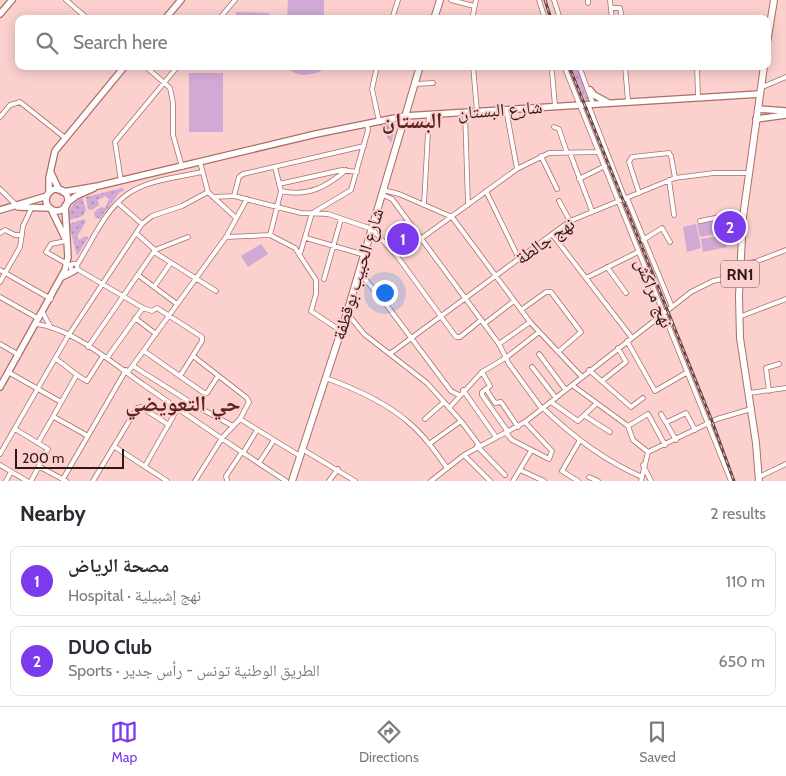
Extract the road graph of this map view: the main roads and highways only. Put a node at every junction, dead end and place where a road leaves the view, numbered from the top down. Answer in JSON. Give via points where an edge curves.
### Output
{"nodes":[{"id":1,"x":12,"y":0,"type":"edge"},
{"id":2,"x":181,"y":0,"type":"edge"},
{"id":3,"x":440,"y":0,"type":"edge"},
{"id":4,"x":774,"y":0,"type":"edge"},
{"id":5,"x":0,"y":14,"type":"edge"},
{"id":6,"x":168,"y":15,"type":"edge"},
{"id":7,"x":435,"y":15,"type":"edge"},
{"id":8,"x":771,"y":18,"type":"edge"},
{"id":9,"x":122,"y":70,"type":"edge"},
{"id":10,"x":419,"y":70,"type":"edge"},
{"id":11,"x":763,"y":70,"type":"edge"},
{"id":12,"x":590,"y":90,"type":"road end"},
{"id":13,"x":760,"y":91,"type":"junction"},
{"id":14,"x":609,"y":103,"type":"junction"},
{"id":15,"x":758,"y":109,"type":"junction"},
{"id":16,"x":786,"y":111,"type":"edge"},
{"id":17,"x":786,"y":115,"type":"edge"},
{"id":18,"x":405,"y":116,"type":"junction"},
{"id":19,"x":756,"y":119,"type":"junction"},
{"id":20,"x":51,"y":169,"type":"junction"},
{"id":21,"x":98,"y":186,"type":"junction"},
{"id":22,"x":61,"y":190,"type":"junction"},
{"id":23,"x":48,"y":194,"type":"junction"},
{"id":24,"x":66,"y":205,"type":"junction"},
{"id":25,"x":15,"y":207,"type":"junction"},
{"id":26,"x":50,"y":208,"type":"junction"},
{"id":27,"x":0,"y":210,"type":"edge"},
{"id":28,"x":65,"y":239,"type":"junction"},
{"id":29,"x":73,"y":267,"type":"junction"},
{"id":30,"x":62,"y":277,"type":"junction"},
{"id":31,"x":0,"y":387,"type":"edge"},
{"id":32,"x":759,"y":479,"type":"edge"},
{"id":33,"x":292,"y":481,"type":"edge"}],
"edges":[{"from":1,"to":5,"type":"main road"},
{"from":2,"to":6,"type":"main road"},
{"from":3,"to":7,"type":"main road"},
{"from":4,"to":8,"type":"main road"},
{"from":9,"to":20,"type":"main road","via":[[64,137],[55,150]]},
{"from":10,"to":18,"type":"main road","name":"شارع الحبيب بوقطفة"},
{"from":11,"to":13,"type":"main road","number":"RN1"},
{"from":12,"to":14,"type":"main road"},
{"from":13,"to":14,"type":"main road","name":"شارع البستان"},
{"from":13,"to":15,"type":"main road","number":"RN1"},
{"from":14,"to":18,"type":"main road","name":"شارع البستان"},
{"from":15,"to":16,"type":"main road"},
{"from":15,"to":19,"type":"main road","number":"RN1"},
{"from":17,"to":19,"type":"main road"},
{"from":18,"to":21,"type":"main road","name":"شارع البستان"},
{"from":18,"to":33,"type":"main road","name":"شارع الحبيب بوقطفة","via":[[347,313]]},
{"from":19,"to":32,"type":"main road","number":"RN1","via":[[743,217],[739,318]]},
{"from":20,"to":22,"type":"main road","via":[[52,178]]},
{"from":20,"to":23,"type":"main road"},
{"from":21,"to":22,"type":"main road","name":"شارع البستان"},
{"from":21,"to":24,"type":"main road","name":"شارع البستان","via":[[76,196]]},
{"from":22,"to":23,"type":"main road"},
{"from":22,"to":24,"type":"main road","via":[[67,197]]},
{"from":23,"to":25,"type":"main road"},
{"from":23,"to":26,"type":"main road","via":[[46,202]]},
{"from":24,"to":26,"type":"main road","via":[[57,210]]},
{"from":24,"to":28,"type":"main road"},
{"from":25,"to":26,"type":"main road"},
{"from":25,"to":27,"type":"main road"},
{"from":26,"to":28,"type":"main road"},
{"from":28,"to":29,"type":"main road"},
{"from":29,"to":30,"type":"main road"},
{"from":29,"to":30,"type":"main road"},
{"from":30,"to":31,"type":"main road"}]}
